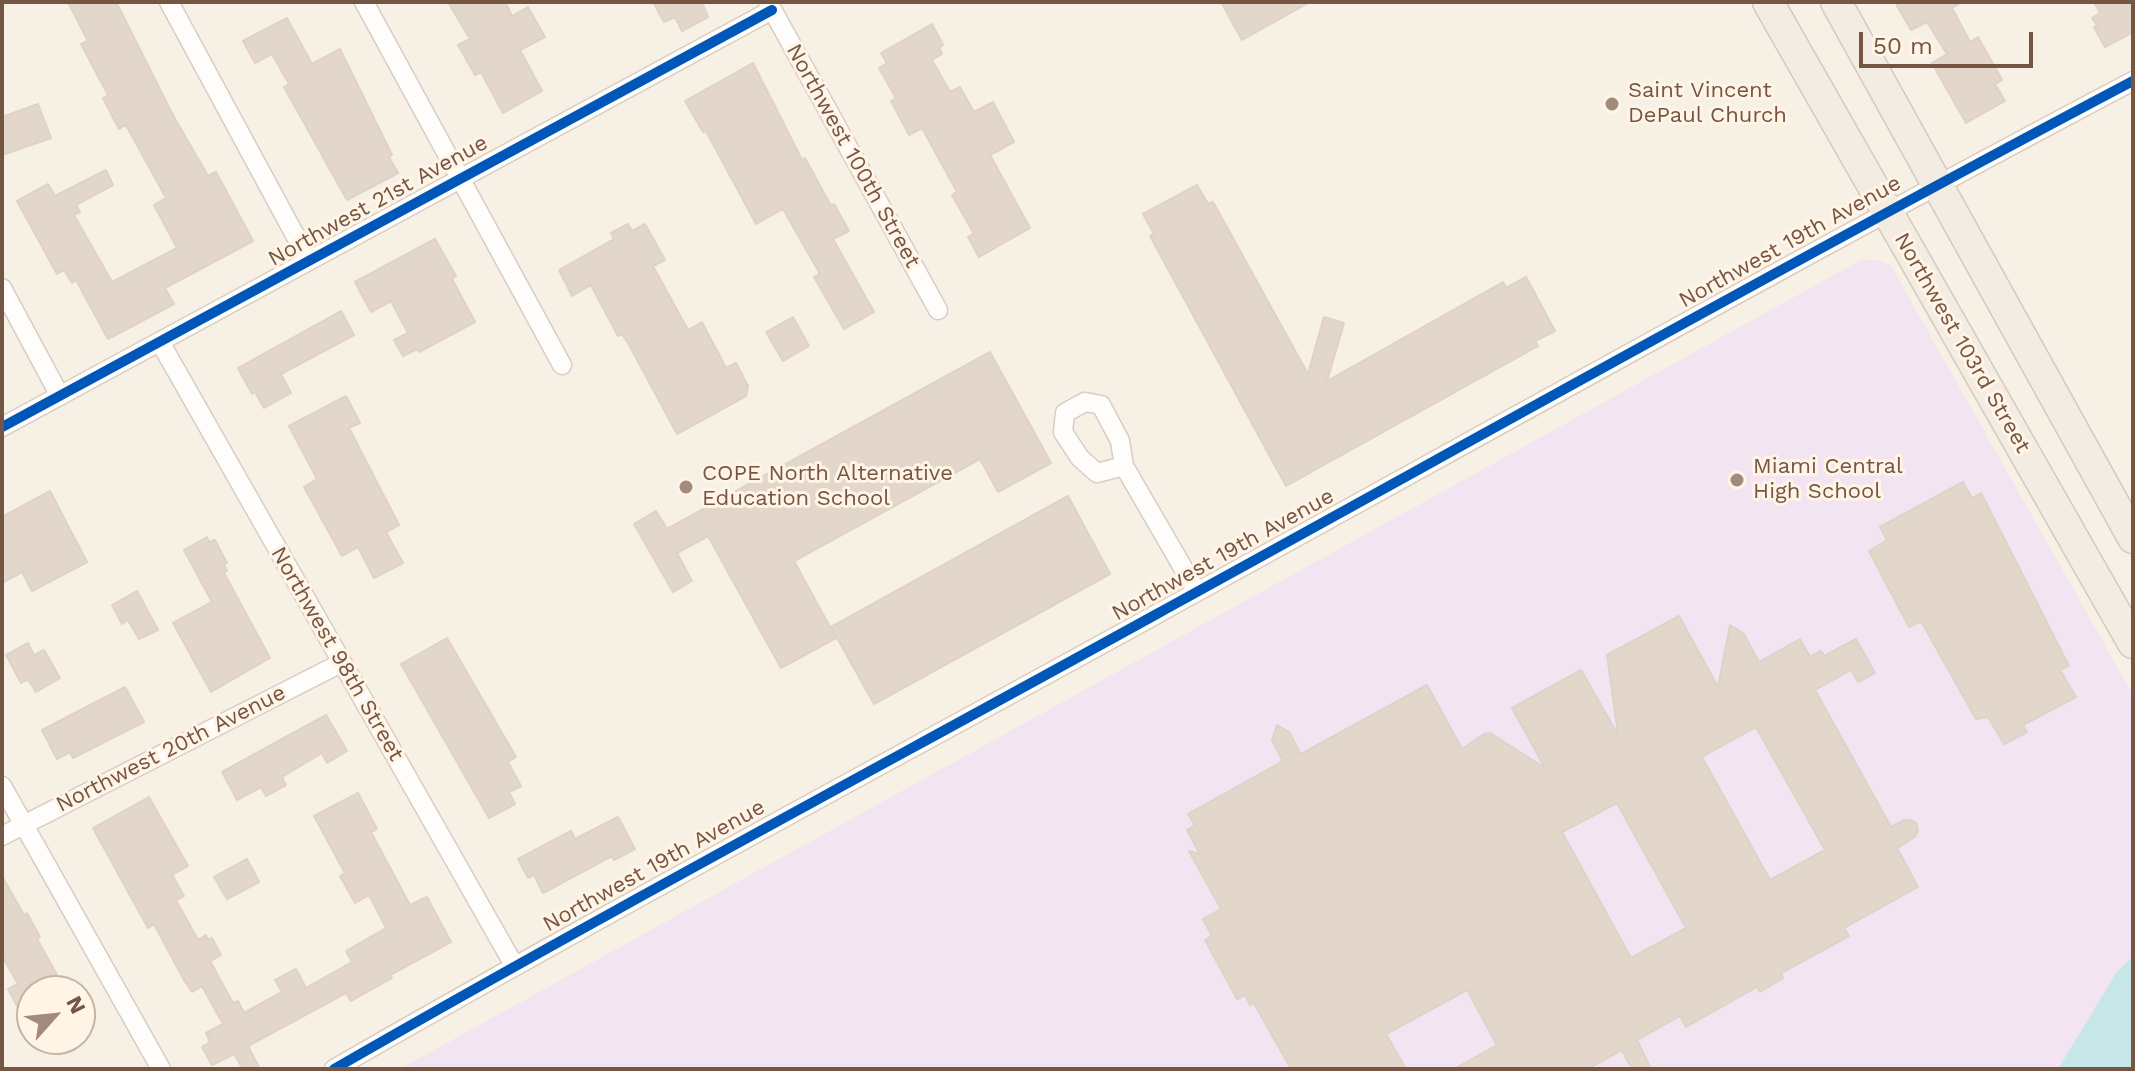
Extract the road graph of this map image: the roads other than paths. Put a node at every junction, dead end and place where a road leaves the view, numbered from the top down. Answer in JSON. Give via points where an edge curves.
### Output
{"nodes":[{"id":1,"x":169,"y":2,"type":"edge"},
{"id":2,"x":364,"y":2,"type":"edge"},
{"id":3,"x":1768,"y":2,"type":"edge"},
{"id":4,"x":1836,"y":4,"type":"edge"},
{"id":5,"x":770,"y":6,"type":"edge"},
{"id":6,"x":2133,"y":81,"type":"edge"},
{"id":7,"x":461,"y":178,"type":"junction"},
{"id":8,"x":1937,"y":184,"type":"junction"},
{"id":9,"x":1886,"y":211,"type":"junction"},
{"id":10,"x":309,"y":261,"type":"junction"},
{"id":11,"x":2,"y":288,"type":"edge"},
{"id":12,"x":938,"y":310,"type":"dead end"},
{"id":13,"x":160,"y":342,"type":"junction"},
{"id":14,"x":562,"y":365,"type":"dead end"},
{"id":15,"x":60,"y":396,"type":"junction"},
{"id":16,"x":2,"y":427,"type":"edge"},
{"id":17,"x":1124,"y":466,"type":"dead end"},
{"id":18,"x":2133,"y":538,"type":"edge"},
{"id":19,"x":1197,"y":592,"type":"junction"},
{"id":20,"x":2133,"y":643,"type":"edge"},
{"id":21,"x":341,"y":663,"type":"junction"},
{"id":22,"x":2,"y":786,"type":"edge"},
{"id":23,"x":23,"y":825,"type":"junction"},
{"id":24,"x":2,"y":836,"type":"edge"},
{"id":25,"x":514,"y":965,"type":"junction"},
{"id":26,"x":161,"y":1069,"type":"edge"},
{"id":27,"x":334,"y":1069,"type":"edge"}],
"edges":[{"from":1,"to":10,"type":"street"},
{"from":2,"to":7,"type":"street"},
{"from":3,"to":9,"type":"main road","name":"Northwest 103rd Street"},
{"from":4,"to":8,"type":"main road"},
{"from":5,"to":7,"type":"street","name":"Northwest 21st Avenue"},
{"from":5,"to":12,"type":"street","name":"Northwest 100th Street"},
{"from":6,"to":8,"type":"street","name":"Northwest 19th Avenue"},
{"from":7,"to":10,"type":"street","name":"Northwest 21st Avenue"},
{"from":7,"to":14,"type":"street"},
{"from":8,"to":9,"type":"street","name":"Northwest 19th Avenue"},
{"from":8,"to":18,"type":"main road"},
{"from":9,"to":19,"type":"street","name":"Northwest 19th Avenue"},
{"from":9,"to":20,"type":"main road","name":"Northwest 103rd Street"},
{"from":10,"to":13,"type":"street","name":"Northwest 21st Avenue"},
{"from":11,"to":15,"type":"street"},
{"from":13,"to":15,"type":"street","name":"Northwest 21st Avenue"},
{"from":13,"to":21,"type":"street","name":"Northwest 98th Street"},
{"from":15,"to":16,"type":"street","name":"Northwest 21st Avenue"},
{"from":17,"to":19,"type":"street"},
{"from":19,"to":25,"type":"street","name":"Northwest 19th Avenue"},
{"from":21,"to":23,"type":"street","name":"Northwest 20th Avenue"},
{"from":21,"to":25,"type":"street","name":"Northwest 98th Street"},
{"from":22,"to":23,"type":"street"},
{"from":23,"to":24,"type":"street","name":"Northwest 20th Avenue"},
{"from":23,"to":26,"type":"street"},
{"from":25,"to":27,"type":"street","name":"Northwest 19th Avenue"}]}
